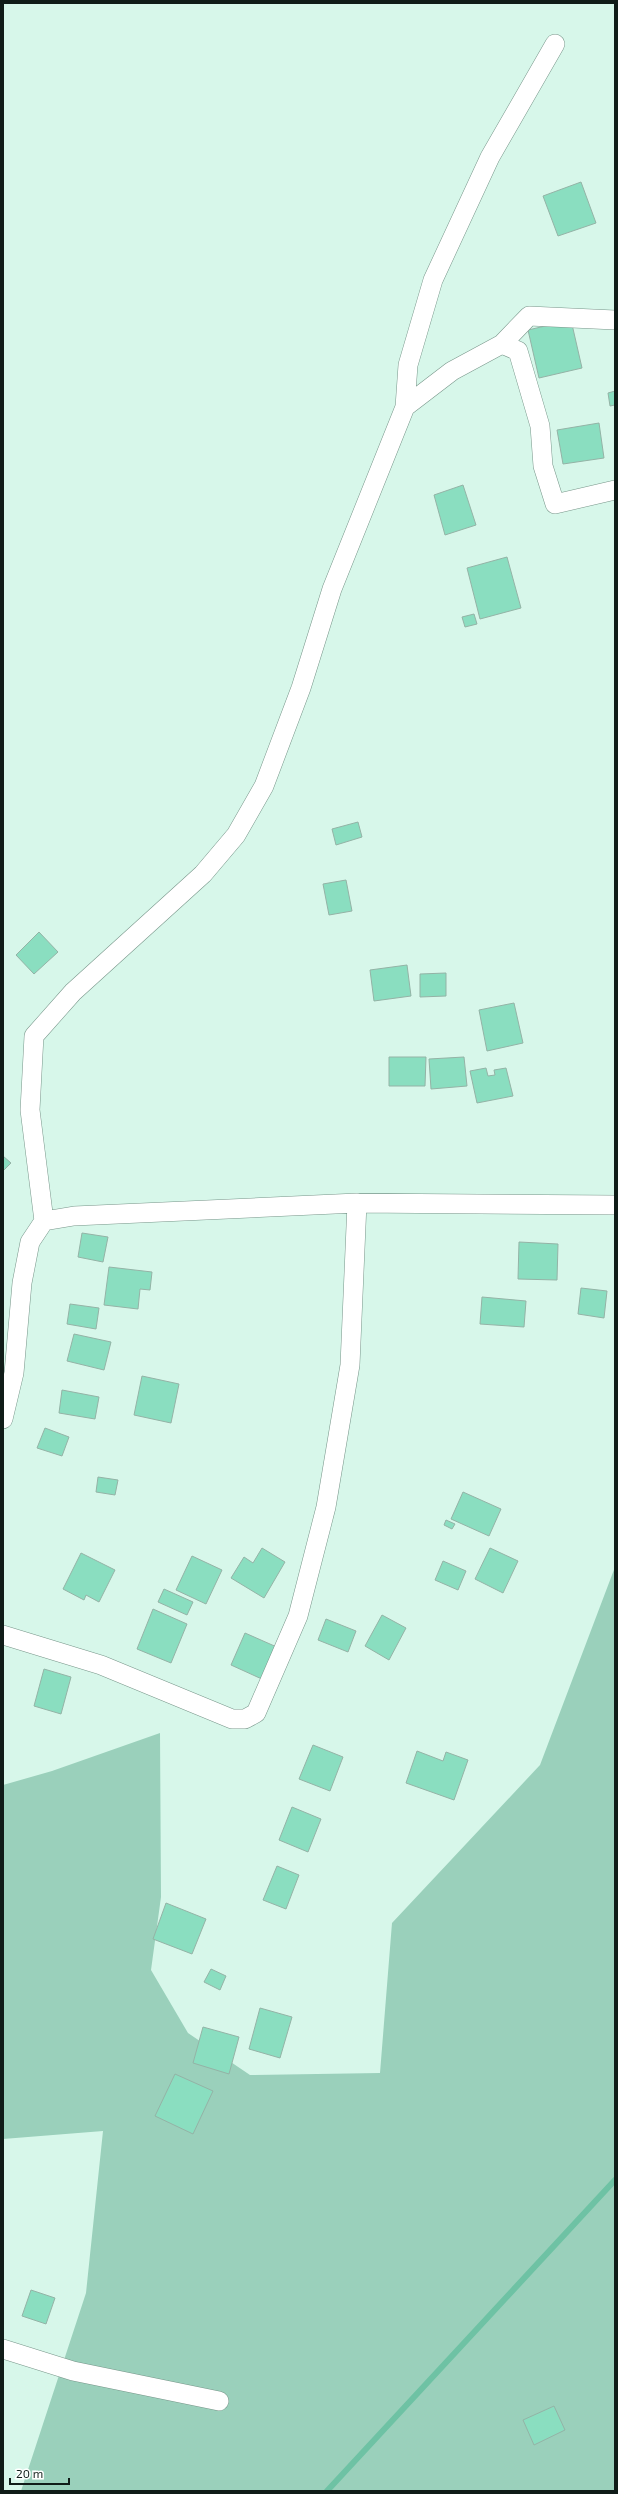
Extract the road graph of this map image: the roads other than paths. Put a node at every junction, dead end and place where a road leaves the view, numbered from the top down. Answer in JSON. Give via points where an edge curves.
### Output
{"nodes":[{"id":1,"x":555,"y":44,"type":"dead end"},
{"id":2,"x":615,"y":320,"type":"edge"},
{"id":3,"x":502,"y":344,"type":"junction"},
{"id":4,"x":405,"y":407,"type":"junction"},
{"id":5,"x":615,"y":490,"type":"edge"},
{"id":6,"x":357,"y":1203,"type":"junction"},
{"id":7,"x":615,"y":1205,"type":"edge"},
{"id":8,"x":44,"y":1221,"type":"junction"},
{"id":9,"x":3,"y":1419,"type":"edge"},
{"id":10,"x":3,"y":1635,"type":"edge"},
{"id":11,"x":3,"y":2348,"type":"edge"},
{"id":12,"x":219,"y":2401,"type":"dead end"}],
"edges":[{"from":1,"to":4,"type":"street","via":[[490,157],[433,280],[408,365]]},
{"from":2,"to":3,"type":"street","via":[[529,316]]},
{"from":3,"to":4,"type":"street","via":[[452,371]]},
{"from":3,"to":5,"type":"street","via":[[518,351],[540,426],[543,466],[555,504]]},
{"from":4,"to":8,"type":"street","via":[[332,589],[301,688],[264,786],[236,835],[203,874],[73,992],[34,1036],[30,1110]]},
{"from":6,"to":7,"type":"street"},
{"from":6,"to":8,"type":"street","via":[[74,1216]]},
{"from":6,"to":10,"type":"street","via":[[350,1365],[326,1507],[298,1616],[256,1713],[245,1719],[232,1719],[101,1666]]},
{"from":8,"to":9,"type":"street","via":[[30,1242],[22,1283],[14,1373]]},
{"from":11,"to":12,"type":"street","via":[[73,2371]]}]}
